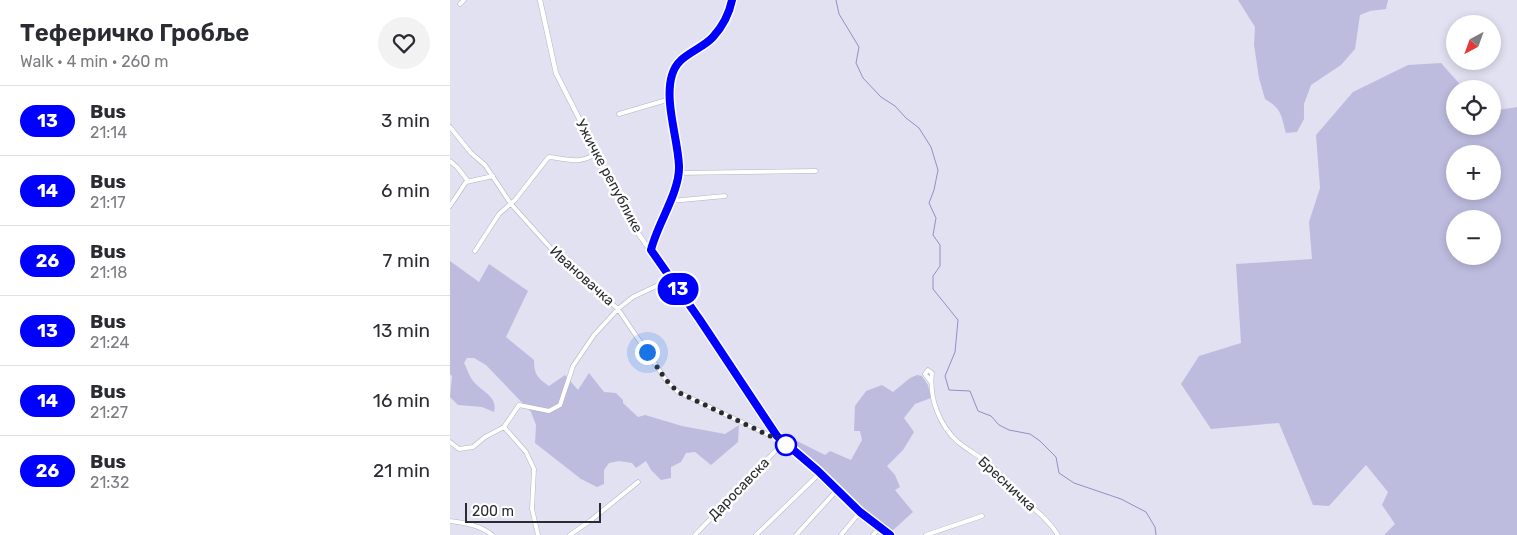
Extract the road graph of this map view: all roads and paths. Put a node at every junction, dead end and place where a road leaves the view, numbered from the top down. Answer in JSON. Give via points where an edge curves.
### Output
{"nodes":[{"id":1,"x":464,"y":0,"type":"edge"},
{"id":2,"x":540,"y":0,"type":"edge"},
{"id":3,"x":732,"y":0,"type":"edge"},
{"id":4,"x":460,"y":4,"type":"dead end"},
{"id":5,"x":670,"y":99,"type":"junction"},
{"id":6,"x":619,"y":114,"type":"dead end"},
{"id":7,"x":450,"y":127,"type":"edge"},
{"id":8,"x":596,"y":153,"type":"junction"},
{"id":9,"x":450,"y":161,"type":"edge"},
{"id":10,"x":816,"y":171,"type":"dead end"},
{"id":11,"x":678,"y":173,"type":"junction"},
{"id":12,"x":493,"y":176,"type":"junction"},
{"id":13,"x":468,"y":181,"type":"junction"},
{"id":14,"x":725,"y":196,"type":"dead end"},
{"id":15,"x":670,"y":201,"type":"junction"},
{"id":16,"x":511,"y":204,"type":"junction"},
{"id":17,"x":450,"y":206,"type":"edge"},
{"id":18,"x":651,"y":250,"type":"junction"},
{"id":19,"x":475,"y":251,"type":"dead end"},
{"id":20,"x":671,"y":279,"type":"junction"},
{"id":21,"x":618,"y":309,"type":"junction"},
{"id":22,"x":932,"y":382,"type":"dead end"},
{"id":23,"x":504,"y":427,"type":"junction"},
{"id":24,"x":777,"y":436,"type":"junction"},
{"id":25,"x":450,"y":442,"type":"edge"},
{"id":26,"x":783,"y":443,"type":"junction"},
{"id":27,"x":820,"y":472,"type":"junction"},
{"id":28,"x":638,"y":482,"type":"dead end"},
{"id":29,"x":837,"y":490,"type":"junction"},
{"id":30,"x":860,"y":512,"type":"junction"},
{"id":31,"x":982,"y":516,"type":"dead end"},
{"id":32,"x":450,"y":521,"type":"edge"},
{"id":33,"x":880,"y":527,"type":"junction"},
{"id":34,"x":492,"y":535,"type":"edge"},
{"id":35,"x":538,"y":535,"type":"edge"},
{"id":36,"x":570,"y":535,"type":"edge"},
{"id":37,"x":695,"y":535,"type":"edge"},
{"id":38,"x":756,"y":535,"type":"edge"},
{"id":39,"x":796,"y":535,"type":"edge"},
{"id":40,"x":842,"y":535,"type":"edge"},
{"id":41,"x":873,"y":535,"type":"edge"},
{"id":42,"x":890,"y":535,"type":"edge"},
{"id":43,"x":926,"y":535,"type":"edge"},
{"id":44,"x":1058,"y":535,"type":"edge"}],
"edges":[{"from":1,"to":4,"type":"street"},
{"from":2,"to":8,"type":"street","name":"Ужичке републике","via":[[556,73]]},
{"from":3,"to":5,"type":"street","via":[[729,15],[712,38],[676,64],[671,77]]},
{"from":5,"to":6,"type":"street"},
{"from":5,"to":11,"type":"street"},
{"from":7,"to":12,"type":"street","name":"Ивановачка"},
{"from":8,"to":16,"type":"street","via":[[589,159],[577,161],[549,157]]},
{"from":8,"to":18,"type":"street","name":"Ужичке републике","via":[[635,229]]},
{"from":9,"to":13,"type":"street"},
{"from":10,"to":11,"type":"street"},
{"from":11,"to":15,"type":"street"},
{"from":12,"to":13,"type":"street"},
{"from":12,"to":16,"type":"street","name":"Ивановачка"},
{"from":13,"to":17,"type":"street"},
{"from":14,"to":15,"type":"street"},
{"from":15,"to":18,"type":"street"},
{"from":16,"to":19,"type":"street","via":[[499,214]]},
{"from":16,"to":21,"type":"street","name":"Ивановачка","via":[[556,254]]},
{"from":18,"to":20,"type":"street","name":"Ужичке републике"},
{"from":20,"to":21,"type":"street","via":[[638,294]]},
{"from":20,"to":24,"type":"street","name":"Ужичке републике"},
{"from":21,"to":23,"type":"street","via":[[594,335],[573,366],[560,405],[549,411],[518,404]]},
{"from":21,"to":24,"type":"street","name":"Ивановачка","via":[[666,380],[678,392],[770,436]]},
{"from":22,"to":44,"type":"street","name":"Бресничка","via":[[937,412],[950,434],[1002,476]]},
{"from":23,"to":25,"type":"street","via":[[473,447],[460,449]]},
{"from":23,"to":35,"type":"street","via":[[526,452],[534,469],[532,509]]},
{"from":24,"to":26,"type":"street","name":"Ужичке републике"},
{"from":26,"to":27,"type":"street","name":"Ужичке републике"},
{"from":26,"to":37,"type":"street","name":"Даросавска"},
{"from":27,"to":29,"type":"street","name":"Ужичке републике"},
{"from":27,"to":38,"type":"street"},
{"from":28,"to":36,"type":"street"},
{"from":29,"to":30,"type":"street","name":"Ужичке републике"},
{"from":29,"to":39,"type":"street"},
{"from":30,"to":33,"type":"street","name":"Ужичке републике"},
{"from":30,"to":40,"type":"street"},
{"from":31,"to":43,"type":"street"},
{"from":32,"to":34,"type":"street","via":[[467,523]]},
{"from":33,"to":41,"type":"street"},
{"from":33,"to":42,"type":"street","name":"Ужичке републике"}]}
